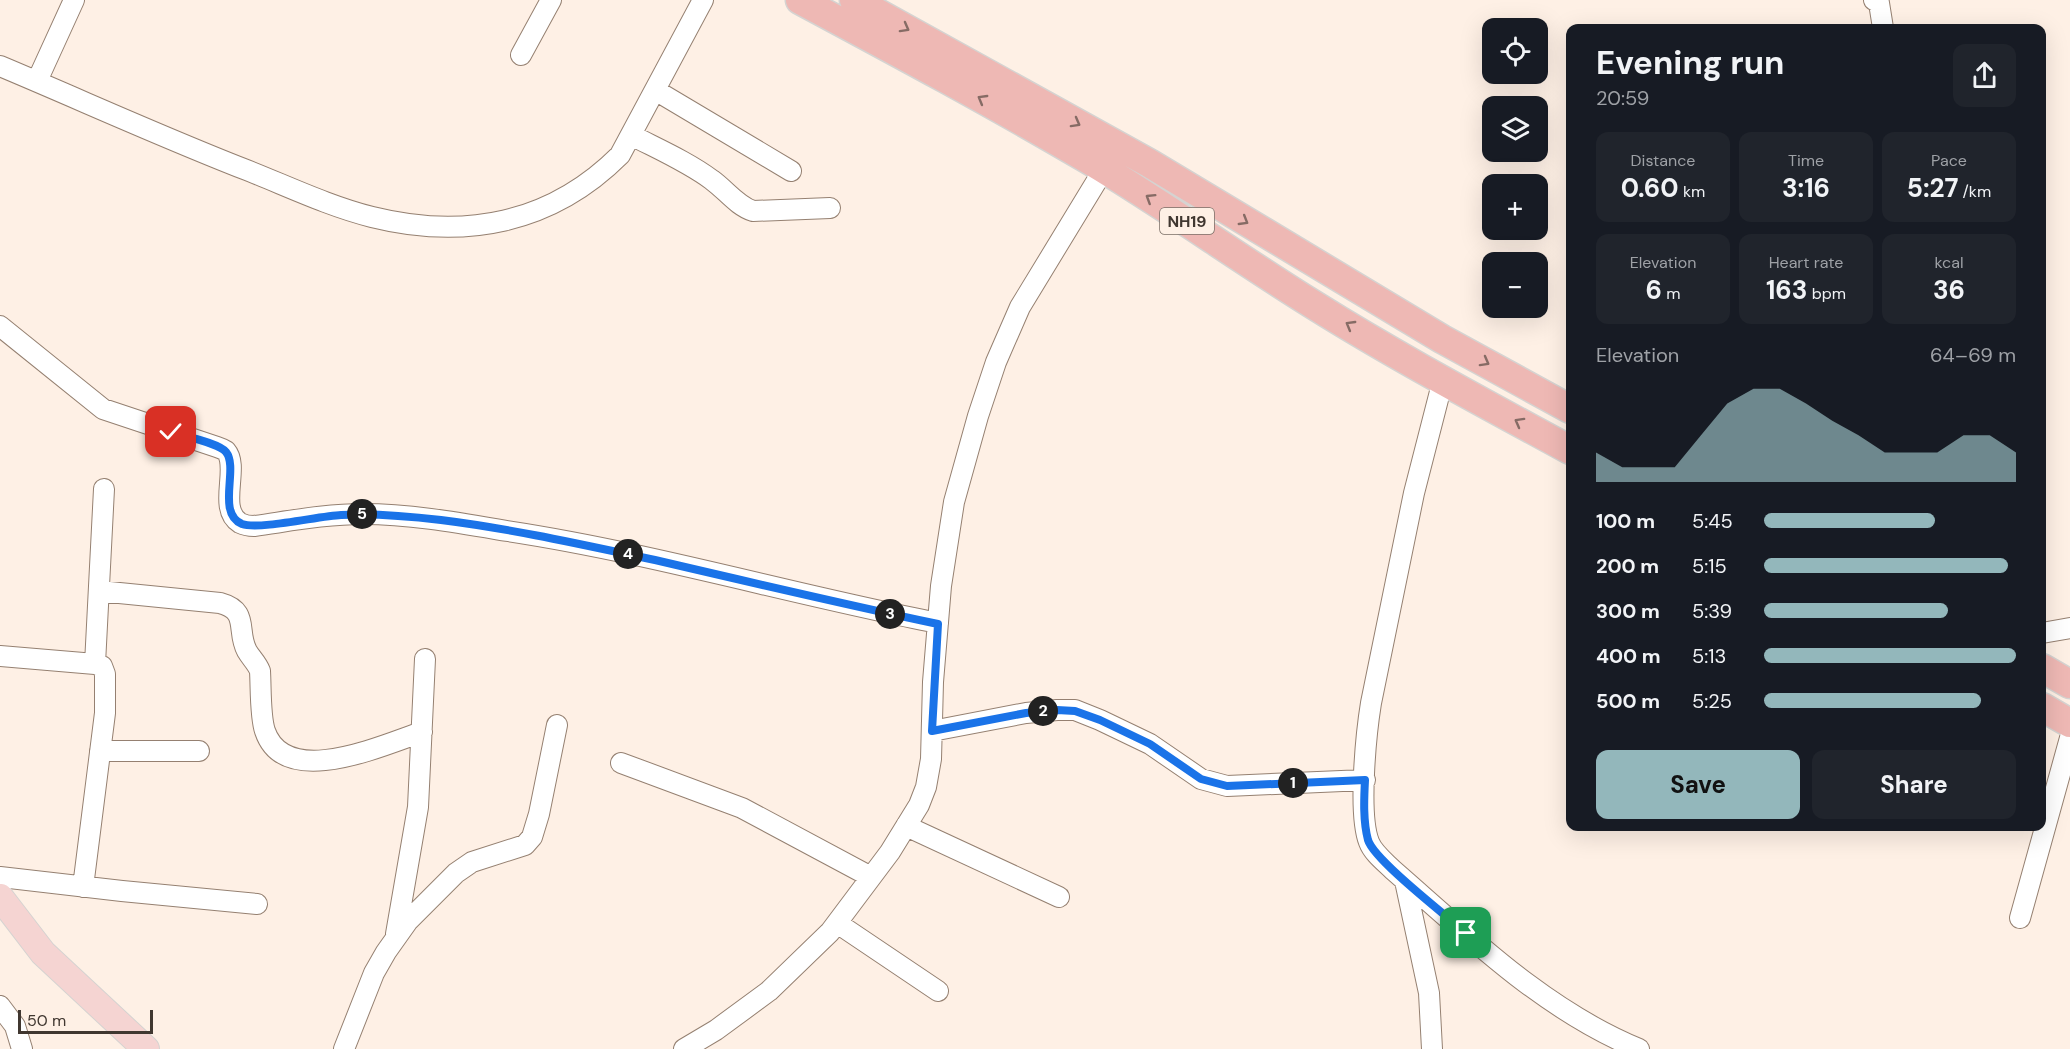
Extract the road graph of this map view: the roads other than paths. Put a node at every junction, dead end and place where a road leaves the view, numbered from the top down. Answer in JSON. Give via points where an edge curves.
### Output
{"nodes":[{"id":1,"x":74,"y":0,"type":"edge"},
{"id":2,"x":551,"y":0,"type":"edge"},
{"id":3,"x":703,"y":0,"type":"edge"},
{"id":4,"x":800,"y":0,"type":"edge"},
{"id":5,"x":854,"y":0,"type":"edge"},
{"id":6,"x":1874,"y":0,"type":"edge"},
{"id":7,"x":1882,"y":24,"type":"edge"},
{"id":8,"x":521,"y":55,"type":"dead end"},
{"id":9,"x":0,"y":66,"type":"edge"},
{"id":10,"x":37,"y":81,"type":"junction"},
{"id":11,"x":655,"y":90,"type":"junction"},
{"id":12,"x":631,"y":135,"type":"junction"},
{"id":13,"x":1104,"y":169,"type":"junction"},
{"id":14,"x":791,"y":171,"type":"dead end"},
{"id":15,"x":830,"y":208,"type":"dead end"},
{"id":16,"x":0,"y":326,"type":"edge"},
{"id":17,"x":1442,"y":339,"type":"junction"},
{"id":18,"x":1434,"y":375,"type":"junction"},
{"id":19,"x":1566,"y":407,"type":"edge"},
{"id":20,"x":1566,"y":448,"type":"edge"},
{"id":21,"x":104,"y":489,"type":"dead end"},
{"id":22,"x":99,"y":591,"type":"junction"},
{"id":23,"x":938,"y":624,"type":"junction"},
{"id":24,"x":2070,"y":627,"type":"edge"},
{"id":25,"x":2046,"y":632,"type":"edge"},
{"id":26,"x":0,"y":656,"type":"edge"},
{"id":27,"x":425,"y":659,"type":"dead end"},
{"id":28,"x":95,"y":664,"type":"junction"},
{"id":29,"x":2046,"y":670,"type":"edge"},
{"id":30,"x":2070,"y":684,"type":"edge"},
{"id":31,"x":2046,"y":709,"type":"edge"},
{"id":32,"x":2070,"y":723,"type":"edge"},
{"id":33,"x":557,"y":725,"type":"dead end"},
{"id":34,"x":932,"y":731,"type":"junction"},
{"id":35,"x":422,"y":732,"type":"junction"},
{"id":36,"x":2070,"y":738,"type":"edge"},
{"id":37,"x":100,"y":751,"type":"junction"},
{"id":38,"x":199,"y":751,"type":"dead end"},
{"id":39,"x":621,"y":763,"type":"dead end"},
{"id":40,"x":1365,"y":780,"type":"junction"},
{"id":41,"x":2046,"y":824,"type":"edge"},
{"id":42,"x":906,"y":826,"type":"junction"},
{"id":43,"x":2044,"y":831,"type":"edge"},
{"id":44,"x":0,"y":877,"type":"edge"},
{"id":45,"x":872,"y":877,"type":"junction"},
{"id":46,"x":1405,"y":881,"type":"junction"},
{"id":47,"x":83,"y":887,"type":"junction"},
{"id":48,"x":0,"y":897,"type":"edge"},
{"id":49,"x":1059,"y":897,"type":"dead end"},
{"id":50,"x":258,"y":904,"type":"dead end"},
{"id":51,"x":2020,"y":918,"type":"dead end"},
{"id":52,"x":837,"y":923,"type":"junction"},
{"id":53,"x":396,"y":936,"type":"junction"},
{"id":54,"x":938,"y":992,"type":"dead end"},
{"id":55,"x":0,"y":1006,"type":"edge"},
{"id":56,"x":22,"y":1049,"type":"edge"},
{"id":57,"x":146,"y":1049,"type":"edge"},
{"id":58,"x":344,"y":1049,"type":"edge"},
{"id":59,"x":684,"y":1049,"type":"edge"},
{"id":60,"x":1432,"y":1049,"type":"edge"},
{"id":61,"x":1639,"y":1049,"type":"edge"}],
"edges":[{"from":1,"to":10,"type":"street"},
{"from":2,"to":8,"type":"street"},
{"from":3,"to":11,"type":"street"},
{"from":13,"to":4,"type":"highway","number":"NH19","one_way":true},
{"from":5,"to":17,"type":"highway","number":"NH19","one_way":true,"via":[[1149,164]]},
{"from":6,"to":7,"type":"street","via":[[1879,3]]},
{"from":9,"to":10,"type":"street"},
{"from":10,"to":12,"type":"street","via":[[324,201],[402,224],[489,225],[535,213],[607,168]]},
{"from":11,"to":12,"type":"street"},
{"from":11,"to":14,"type":"street"},
{"from":12,"to":15,"type":"street","via":[[700,172],[753,211]]},
{"from":18,"to":13,"type":"highway","number":"NH19","one_way":true,"via":[[1315,305]]},
{"from":13,"to":23,"type":"street","via":[[1020,307],[996,362],[954,502]]},
{"from":16,"to":23,"type":"street","via":[[103,409],[226,452],[229,504],[240,523],[254,526],[364,514],[441,520],[572,541]]},
{"from":17,"to":18,"type":"highway"},
{"from":17,"to":19,"type":"highway","number":"NH19","one_way":true},
{"from":20,"to":18,"type":"highway","number":"NH19","one_way":true},
{"from":18,"to":40,"type":"street","via":[[1371,703]]},
{"from":21,"to":22,"type":"street"},
{"from":22,"to":28,"type":"street"},
{"from":22,"to":35,"type":"street","via":[[220,603],[236,610],[243,643],[260,671],[264,729],[271,744],[300,761],[335,759]]},
{"from":23,"to":34,"type":"street"},
{"from":24,"to":25,"type":"street"},
{"from":26,"to":28,"type":"street"},
{"from":27,"to":35,"type":"street"},
{"from":28,"to":37,"type":"street","via":[[102,666],[105,674]]},
{"from":29,"to":30,"type":"highway"},
{"from":31,"to":32,"type":"highway"},
{"from":33,"to":53,"type":"street","via":[[532,837],[525,845],[464,867]]},
{"from":34,"to":40,"type":"street","via":[[1026,713],[1075,711],[1150,744],[1201,779],[1227,786]]},
{"from":34,"to":42,"type":"street","via":[[926,787]]},
{"from":35,"to":53,"type":"street","via":[[418,807]]},
{"from":36,"to":41,"type":"street"},
{"from":37,"to":38,"type":"street"},
{"from":37,"to":47,"type":"street"},
{"from":39,"to":45,"type":"street","via":[[742,808]]},
{"from":40,"to":46,"type":"street","via":[[1364,817],[1369,842]]},
{"from":42,"to":45,"type":"street"},
{"from":42,"to":49,"type":"street"},
{"from":43,"to":51,"type":"street"},
{"from":44,"to":47,"type":"street"},
{"from":45,"to":52,"type":"street"},
{"from":46,"to":60,"type":"street","via":[[1429,993]]},
{"from":46,"to":61,"type":"street","via":[[1535,991]]},
{"from":47,"to":50,"type":"street"},
{"from":48,"to":57,"type":"main road","via":[[43,953]]},
{"from":52,"to":54,"type":"street"},
{"from":52,"to":59,"type":"street","via":[[769,991]]},
{"from":53,"to":58,"type":"street","via":[[374,973]]},
{"from":55,"to":56,"type":"street","via":[[15,1026]]}]}
